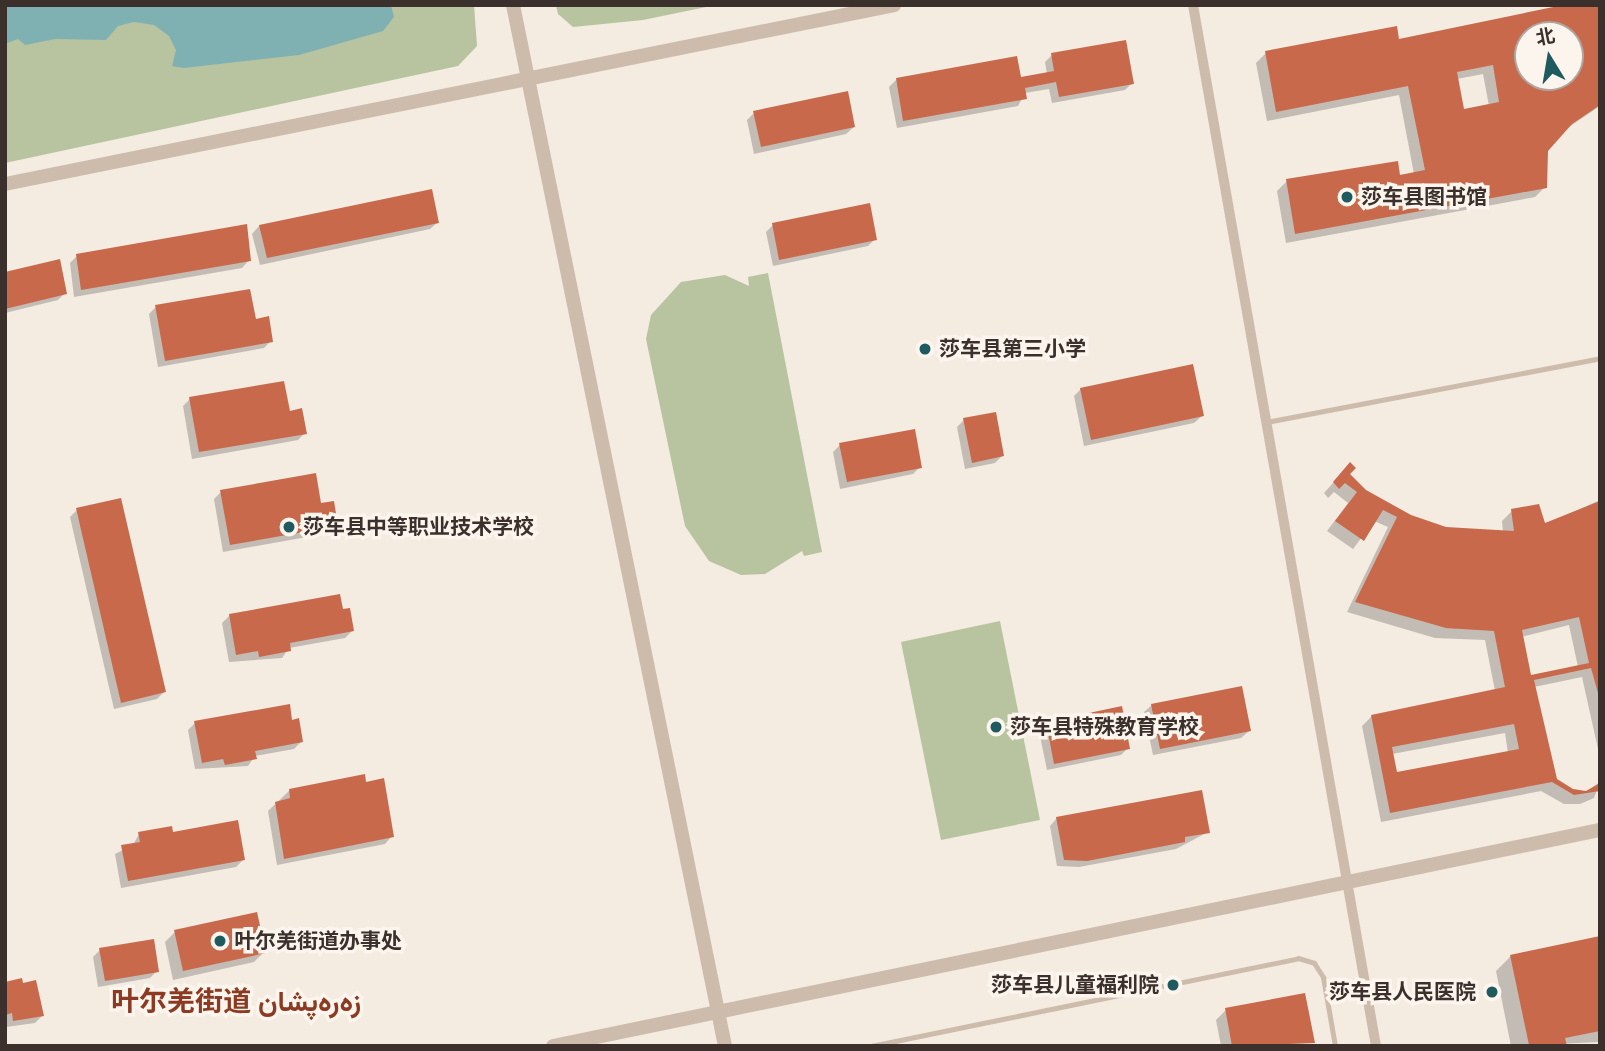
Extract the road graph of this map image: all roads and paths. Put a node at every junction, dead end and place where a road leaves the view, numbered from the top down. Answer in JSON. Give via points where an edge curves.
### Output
{"nodes":[{"id":1,"x":513,"y":5,"type":"edge"},
{"id":2,"x":894,"y":5,"type":"edge"},
{"id":3,"x":1193,"y":5,"type":"edge"},
{"id":4,"x":529,"y":79,"type":"junction"},
{"id":5,"x":5,"y":184,"type":"edge"},
{"id":6,"x":1600,"y":358,"type":"edge"},
{"id":7,"x":1266,"y":422,"type":"junction"},
{"id":8,"x":1600,"y":830,"type":"edge"},
{"id":9,"x":1347,"y":881,"type":"junction"},
{"id":10,"x":719,"y":1013,"type":"junction"},
{"id":11,"x":553,"y":1046,"type":"edge"},
{"id":12,"x":725,"y":1046,"type":"edge"},
{"id":13,"x":871,"y":1046,"type":"edge"},
{"id":14,"x":1335,"y":1046,"type":"edge"},
{"id":15,"x":1376,"y":1046,"type":"edge"}],
"edges":[{"from":1,"to":4,"type":"street"},
{"from":2,"to":4,"type":"street"},
{"from":3,"to":7,"type":"street"},
{"from":4,"to":5,"type":"street"},
{"from":4,"to":10,"type":"street"},
{"from":6,"to":7,"type":"lane"},
{"from":7,"to":9,"type":"street"},
{"from":8,"to":9,"type":"street"},
{"from":9,"to":10,"type":"street"},
{"from":9,"to":15,"type":"street"},
{"from":10,"to":11,"type":"street"},
{"from":10,"to":12,"type":"street"},
{"from":13,"to":14,"type":"lane","via":[[1298,958],[1314,963],[1323,977]]}]}
